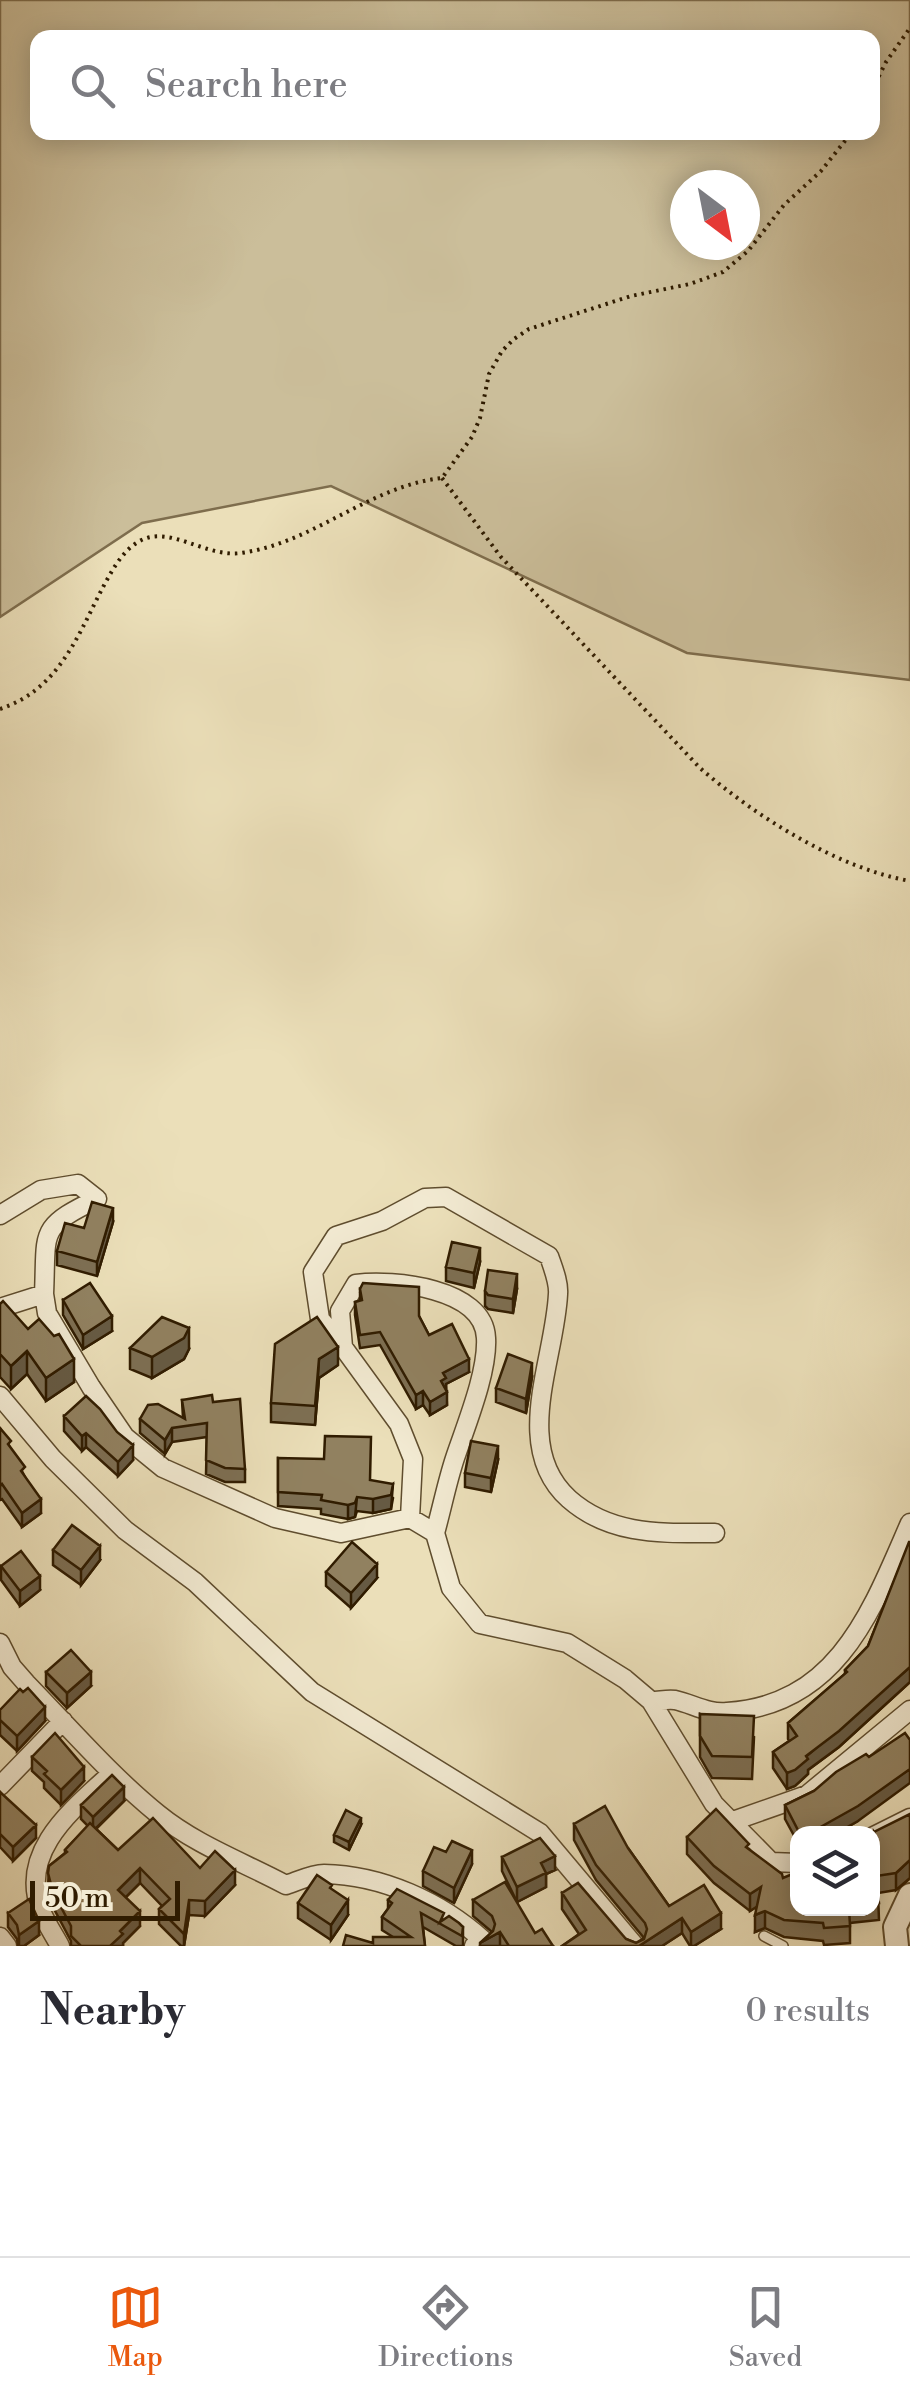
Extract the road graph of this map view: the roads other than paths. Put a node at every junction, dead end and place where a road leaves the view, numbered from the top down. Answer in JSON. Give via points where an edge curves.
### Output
{"nodes":[{"id":1,"x":0,"y":1215,"type":"edge"},
{"id":2,"x":44,"y":1294,"type":"junction"},
{"id":3,"x":0,"y":1308,"type":"edge"},
{"id":4,"x":343,"y":1348,"type":"junction"},
{"id":5,"x":0,"y":1396,"type":"edge"},
{"id":6,"x":410,"y":1518,"type":"junction"},
{"id":7,"x":910,"y":1523,"type":"edge"},
{"id":8,"x":436,"y":1532,"type":"junction"},
{"id":9,"x":715,"y":1533,"type":"dead end"},
{"id":10,"x":0,"y":1643,"type":"edge"},
{"id":11,"x":6,"y":1672,"type":"edge"},
{"id":12,"x":651,"y":1700,"type":"junction"},
{"id":13,"x":910,"y":1710,"type":"edge"},
{"id":14,"x":62,"y":1721,"type":"junction"},
{"id":15,"x":112,"y":1773,"type":"junction"},
{"id":16,"x":0,"y":1786,"type":"edge"},
{"id":17,"x":910,"y":1818,"type":"edge"},
{"id":18,"x":733,"y":1821,"type":"junction"},
{"id":19,"x":880,"y":1832,"type":"edge"},
{"id":20,"x":790,"y":1863,"type":"edge"},
{"id":21,"x":910,"y":1895,"type":"edge"},
{"id":22,"x":764,"y":1936,"type":"dead end"},
{"id":23,"x":0,"y":1937,"type":"edge"},
{"id":24,"x":7,"y":1946,"type":"edge"},
{"id":25,"x":60,"y":1946,"type":"edge"},
{"id":26,"x":474,"y":1946,"type":"edge"},
{"id":27,"x":635,"y":1946,"type":"edge"},
{"id":28,"x":782,"y":1946,"type":"edge"},
{"id":29,"x":897,"y":1946,"type":"edge"}],
"edges":[{"from":1,"to":2,"type":"street","via":[[42,1190],[78,1184],[97,1198],[58,1218],[46,1237]]},
{"from":2,"to":3,"type":"street"},
{"from":2,"to":6,"type":"street","via":[[47,1313],[91,1387],[125,1436],[162,1468],[275,1518],[340,1532]]},
{"from":4,"to":6,"type":"street","via":[[399,1424],[413,1458]]},
{"from":4,"to":8,"type":"street","via":[[340,1312],[356,1284],[441,1292],[474,1309],[487,1336]]},
{"from":4,"to":9,"type":"street","via":[[320,1319],[313,1272],[336,1236],[426,1198],[446,1197],[549,1256],[559,1290],[537,1441],[553,1485],[589,1517],[644,1534]]},
{"from":5,"to":27,"type":"street","via":[[125,1530],[195,1582],[312,1692],[540,1832]]},
{"from":6,"to":8,"type":"street"},
{"from":7,"to":12,"type":"street","via":[[852,1644],[817,1679],[763,1708],[723,1713]]},
{"from":8,"to":12,"type":"street","via":[[451,1588],[480,1624],[567,1643]]},
{"from":10,"to":11,"type":"street"},
{"from":11,"to":14,"type":"street"},
{"from":12,"to":18,"type":"street","via":[[714,1804]]},
{"from":13,"to":18,"type":"street","via":[[807,1795]]},
{"from":14,"to":15,"type":"street"},
{"from":14,"to":16,"type":"street"},
{"from":15,"to":25,"type":"street","via":[[61,1820],[40,1856],[35,1886]]},
{"from":15,"to":26,"type":"street","via":[[160,1816],[216,1851],[286,1884],[322,1874],[383,1882],[456,1916],[483,1940]]},
{"from":17,"to":19,"type":"street"},
{"from":18,"to":20,"type":"street","via":[[771,1862]]},
{"from":21,"to":29,"type":"street","via":[[895,1927]]},
{"from":22,"to":28,"type":"lane"},
{"from":23,"to":24,"type":"street"}]}
